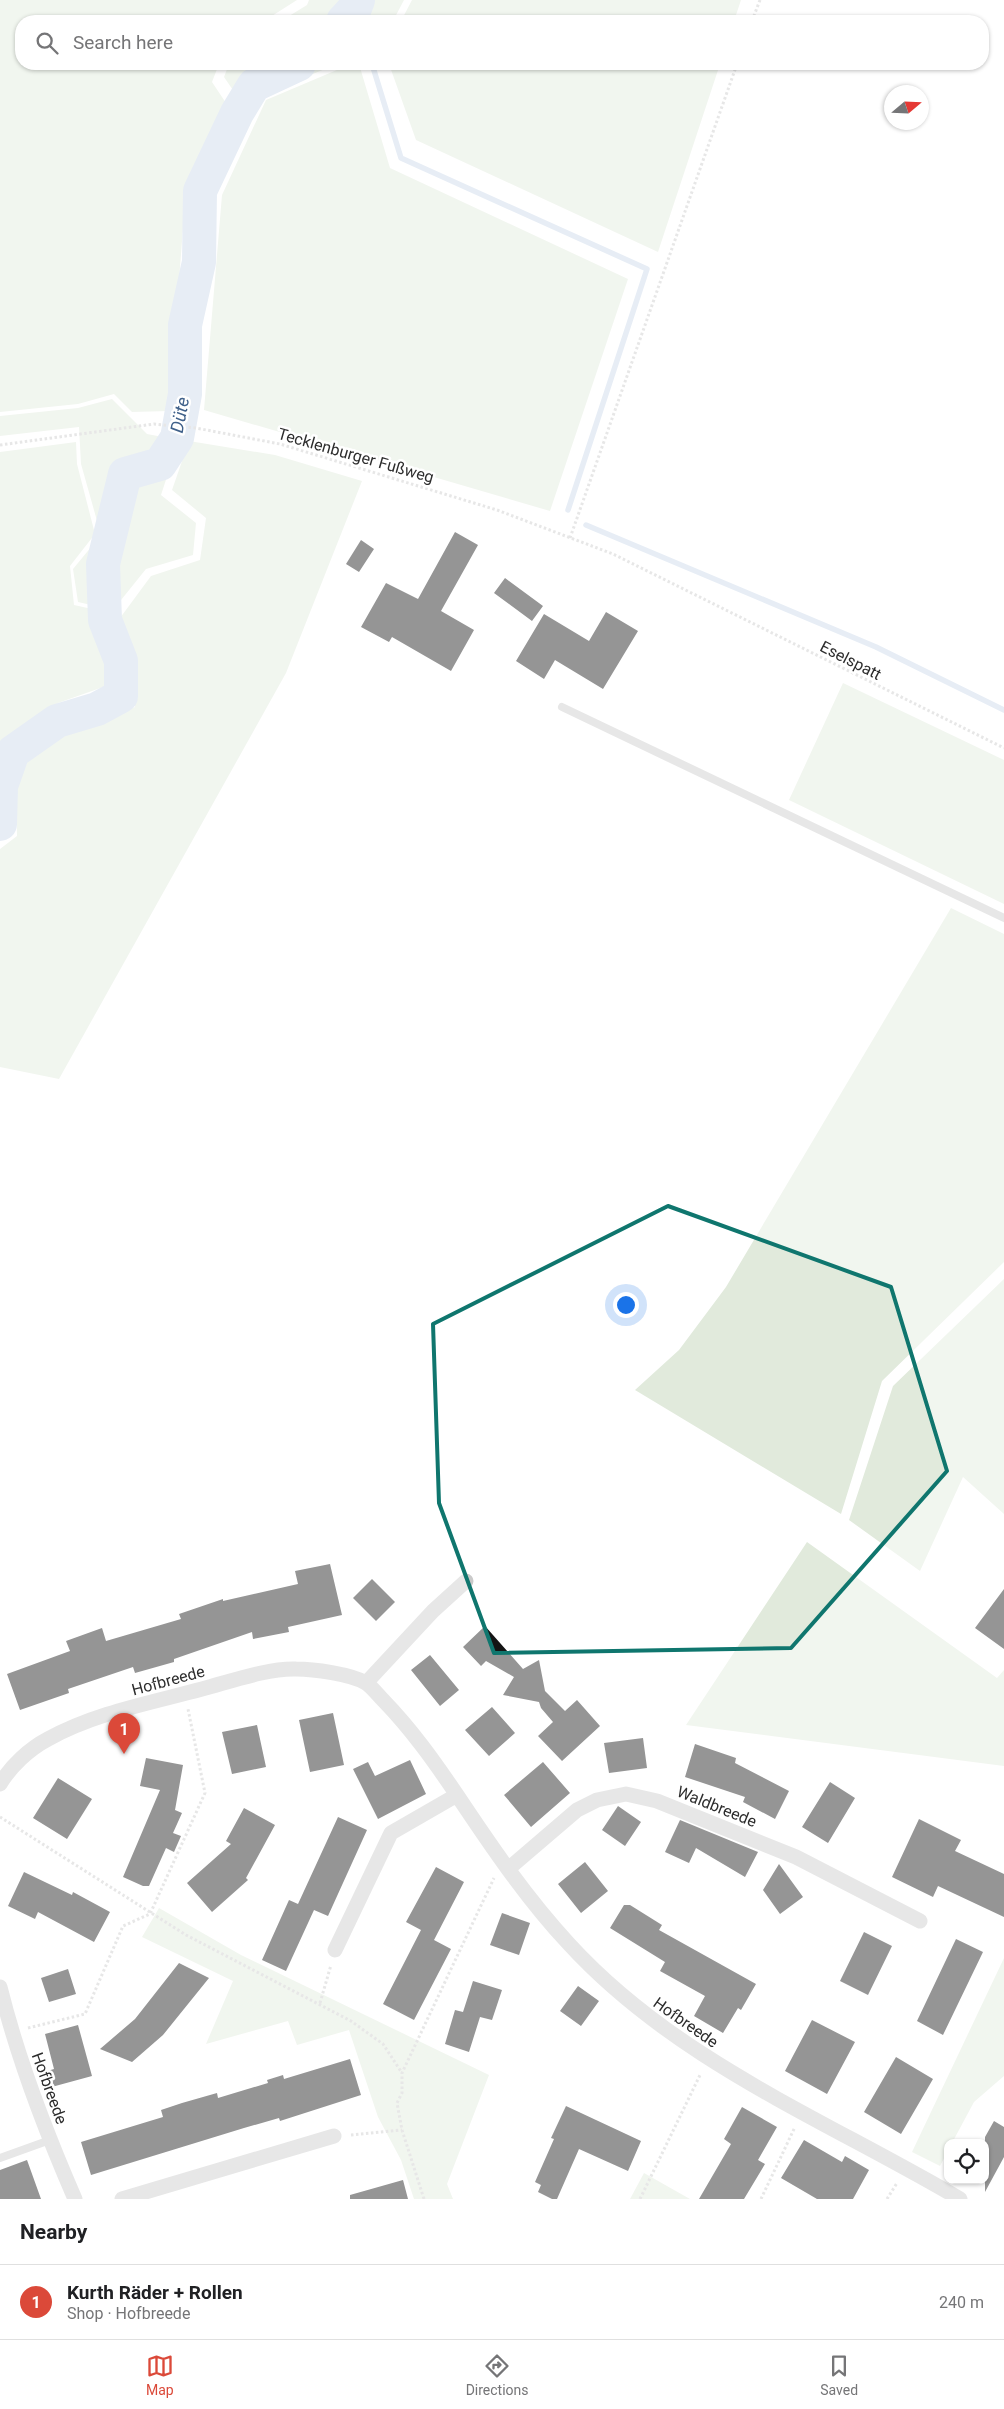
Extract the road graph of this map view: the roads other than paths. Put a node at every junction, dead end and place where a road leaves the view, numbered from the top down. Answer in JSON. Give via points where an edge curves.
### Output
{"nodes":[{"id":1,"x":562,"y":707,"type":"dead end"},
{"id":2,"x":1004,"y":918,"type":"edge"},
{"id":3,"x":466,"y":1581,"type":"dead end"},
{"id":4,"x":366,"y":1683,"type":"junction"},
{"id":5,"x":0,"y":1784,"type":"edge"},
{"id":6,"x":457,"y":1795,"type":"junction"},
{"id":7,"x":508,"y":1869,"type":"junction"},
{"id":8,"x":920,"y":1921,"type":"dead end"},
{"id":9,"x":335,"y":1950,"type":"road end"},
{"id":10,"x":0,"y":1987,"type":"edge"},
{"id":11,"x":334,"y":2136,"type":"road end"},
{"id":12,"x":50,"y":2140,"type":"junction"},
{"id":13,"x":0,"y":2158,"type":"edge"},
{"id":14,"x":76,"y":2199,"type":"edge"},
{"id":15,"x":122,"y":2199,"type":"edge"},
{"id":16,"x":960,"y":2199,"type":"edge"}],
"edges":[{"from":1,"to":2,"type":"lane"},
{"from":3,"to":4,"type":"street"},
{"from":4,"to":5,"type":"street","name":"Hofbreede","via":[[332,1672],[294,1668],[184,1694],[84,1722],[44,1741],[8,1770]]},
{"from":4,"to":6,"type":"street","name":"Hofbreede","via":[[431,1755]]},
{"from":6,"to":7,"type":"street","name":"Hofbreede"},
{"from":6,"to":9,"type":"street","via":[[392,1833]]},
{"from":7,"to":8,"type":"street","name":"Waldbreede","via":[[577,1810],[597,1800],[626,1794],[657,1801],[796,1857]]},
{"from":7,"to":16,"type":"street","name":"Hofbreede","via":[[569,1944],[632,2005],[708,2059]]},
{"from":10,"to":12,"type":"street","name":"Hofbreede","via":[[11,2032]]},
{"from":11,"to":15,"type":"street"},
{"from":12,"to":13,"type":"lane"},
{"from":12,"to":14,"type":"street","name":"Hofbreede"}]}
